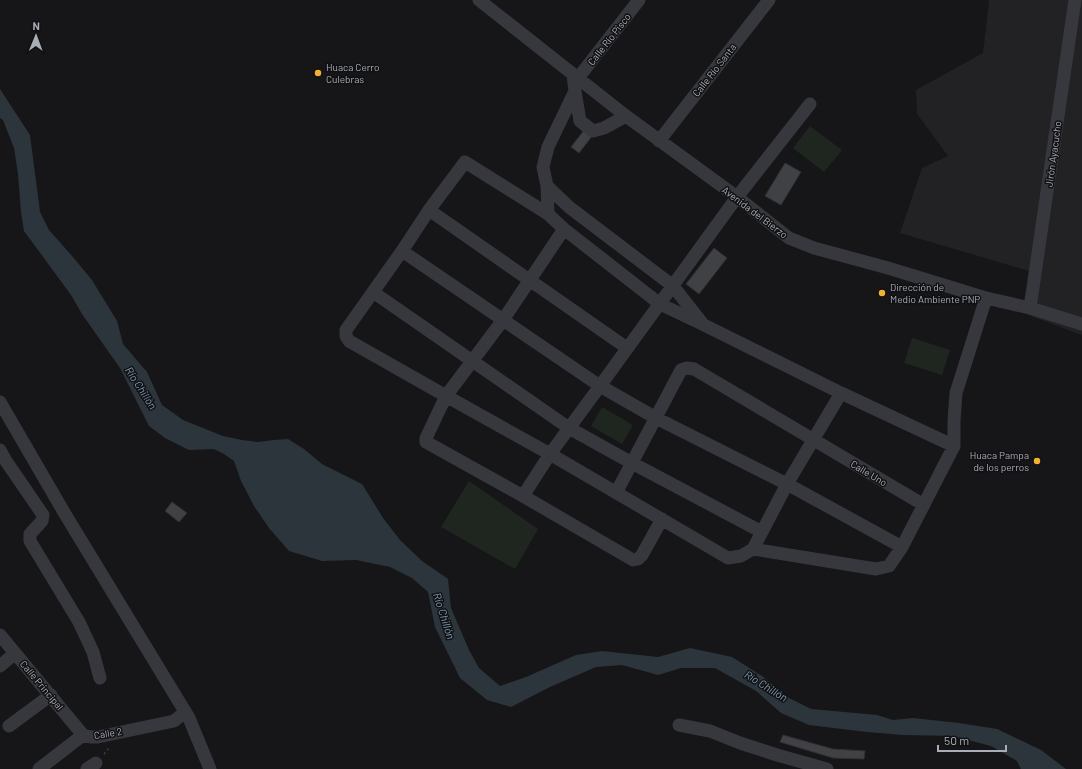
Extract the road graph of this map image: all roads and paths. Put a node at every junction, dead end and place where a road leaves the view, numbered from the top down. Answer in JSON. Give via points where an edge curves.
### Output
{"nodes":[{"id":1,"x":479,"y":0,"type":"edge"},
{"id":2,"x":640,"y":0,"type":"edge"},
{"id":3,"x":769,"y":0,"type":"edge"},
{"id":4,"x":1075,"y":0,"type":"edge"},
{"id":5,"x":575,"y":81,"type":"junction"},
{"id":6,"x":810,"y":104,"type":"dead end"},
{"id":7,"x":626,"y":116,"type":"junction"},
{"id":8,"x":659,"y":141,"type":"junction"},
{"id":9,"x":547,"y":186,"type":"junction"},
{"id":10,"x":737,"y":197,"type":"junction"},
{"id":11,"x":429,"y":210,"type":"junction"},
{"id":12,"x":548,"y":214,"type":"junction"},
{"id":13,"x":564,"y":229,"type":"junction"},
{"id":14,"x":402,"y":251,"type":"junction"},
{"id":15,"x":530,"y":280,"type":"junction"},
{"id":16,"x":673,"y":286,"type":"junction"},
{"id":17,"x":373,"y":292,"type":"junction"},
{"id":18,"x":986,"y":298,"type":"junction"},
{"id":19,"x":660,"y":304,"type":"junction"},
{"id":20,"x":1030,"y":308,"type":"junction"},
{"id":21,"x":503,"y":320,"type":"junction"},
{"id":22,"x":702,"y":324,"type":"junction"},
{"id":23,"x":1082,"y":324,"type":"edge"},
{"id":24,"x":627,"y":348,"type":"junction"},
{"id":25,"x":472,"y":361,"type":"junction"},
{"id":26,"x":600,"y":386,"type":"junction"},
{"id":27,"x":841,"y":393,"type":"junction"},
{"id":28,"x":446,"y":396,"type":"junction"},
{"id":29,"x":0,"y":402,"type":"edge"},
{"id":30,"x":656,"y":418,"type":"junction"},
{"id":31,"x":568,"y":428,"type":"junction"},
{"id":32,"x":814,"y":440,"type":"junction"},
{"id":33,"x":954,"y":446,"type":"junction"},
{"id":34,"x":0,"y":450,"type":"edge"},
{"id":35,"x":550,"y":454,"type":"junction"},
{"id":36,"x":632,"y":463,"type":"junction"},
{"id":37,"x":787,"y":484,"type":"junction"},
{"id":38,"x":616,"y":493,"type":"junction"},
{"id":39,"x":523,"y":496,"type":"junction"},
{"id":40,"x":924,"y":505,"type":"junction"},
{"id":41,"x":662,"y":519,"type":"junction"},
{"id":42,"x":762,"y":532,"type":"junction"},
{"id":43,"x":902,"y":547,"type":"junction"},
{"id":44,"x":753,"y":549,"type":"junction"},
{"id":45,"x":0,"y":635,"type":"edge"},
{"id":46,"x":15,"y":653,"type":"junction"},
{"id":47,"x":0,"y":666,"type":"edge"},
{"id":48,"x":100,"y":678,"type":"dead end"},
{"id":49,"x":51,"y":695,"type":"junction"},
{"id":50,"x":185,"y":712,"type":"junction"},
{"id":51,"x":679,"y":725,"type":"dead end"},
{"id":52,"x":9,"y":726,"type":"dead end"},
{"id":53,"x":84,"y":734,"type":"junction"},
{"id":54,"x":109,"y":734,"type":"junction"},
{"id":55,"x":92,"y":766,"type":"edge"},
{"id":56,"x":39,"y":769,"type":"edge"},
{"id":57,"x":210,"y":769,"type":"edge"},
{"id":58,"x":827,"y":769,"type":"edge"}],
"edges":[{"from":1,"to":5,"type":"street","name":"Avenida del Bierzo"},
{"from":2,"to":5,"type":"street","name":"Calle Río Pisco"},
{"from":3,"to":8,"type":"street","name":"Calle Río Santa"},
{"from":4,"to":20,"type":"street","name":"Jirón Ayacucho"},
{"from":5,"to":7,"type":"street","name":"Avenida del Bierzo"},
{"from":5,"to":7,"type":"street","via":[[580,121],[593,131]]},
{"from":5,"to":9,"type":"street","name":"Calle Río Pisco","via":[[548,147],[543,167]]},
{"from":6,"to":10,"type":"street"},
{"from":7,"to":8,"type":"street","name":"Avenida del Bierzo"},
{"from":8,"to":10,"type":"street","name":"Avenida del Bierzo"},
{"from":9,"to":12,"type":"street","name":"Calle Río Pisco"},
{"from":9,"to":16,"type":"street","via":[[569,207]]},
{"from":10,"to":16,"type":"street"},
{"from":10,"to":18,"type":"street","name":"Avenida del Bierzo","via":[[790,238],[814,248]]},
{"from":11,"to":12,"type":"street","via":[[465,162]]},
{"from":11,"to":14,"type":"street"},
{"from":11,"to":15,"type":"street"},
{"from":12,"to":13,"type":"street"},
{"from":13,"to":15,"type":"street"},
{"from":13,"to":19,"type":"street"},
{"from":14,"to":17,"type":"street"},
{"from":14,"to":21,"type":"street"},
{"from":15,"to":21,"type":"street"},
{"from":15,"to":24,"type":"street"},
{"from":16,"to":19,"type":"street"},
{"from":16,"to":22,"type":"street"},
{"from":17,"to":25,"type":"street"},
{"from":17,"to":28,"type":"street","via":[[346,330],[346,336],[350,341]]},
{"from":18,"to":20,"type":"street","name":"Avenida del Bierzo"},
{"from":18,"to":33,"type":"street","via":[[956,393]]},
{"from":19,"to":22,"type":"street"},
{"from":19,"to":24,"type":"street"},
{"from":20,"to":23,"type":"street","name":"Avenida del Bierzo"},
{"from":21,"to":25,"type":"street"},
{"from":21,"to":26,"type":"street"},
{"from":22,"to":27,"type":"street"},
{"from":24,"to":26,"type":"street"},
{"from":25,"to":28,"type":"street"},
{"from":25,"to":31,"type":"street"},
{"from":26,"to":30,"type":"street"},
{"from":26,"to":31,"type":"street"},
{"from":27,"to":32,"type":"street"},
{"from":27,"to":33,"type":"street"},
{"from":28,"to":35,"type":"street"},
{"from":28,"to":39,"type":"street","via":[[426,442]]},
{"from":29,"to":50,"type":"street"},
{"from":30,"to":32,"type":"street","name":"Calle Uno","via":[[682,370],[687,368],[694,369]]},
{"from":30,"to":36,"type":"street"},
{"from":30,"to":37,"type":"street"},
{"from":31,"to":35,"type":"street"},
{"from":31,"to":36,"type":"street"},
{"from":32,"to":37,"type":"street"},
{"from":32,"to":40,"type":"street","name":"Calle Uno"},
{"from":33,"to":40,"type":"street"},
{"from":34,"to":48,"type":"street","via":[[43,515],[42,521],[30,534],[30,541],[80,622],[93,652]]},
{"from":35,"to":38,"type":"street"},
{"from":35,"to":39,"type":"street"},
{"from":36,"to":38,"type":"street"},
{"from":36,"to":42,"type":"street"},
{"from":37,"to":42,"type":"street"},
{"from":37,"to":43,"type":"street"},
{"from":38,"to":41,"type":"street"},
{"from":39,"to":41,"type":"street","via":[[633,560],[642,555]]},
{"from":40,"to":43,"type":"street"},
{"from":41,"to":44,"type":"street","via":[[728,558],[741,556]]},
{"from":42,"to":44,"type":"street"},
{"from":43,"to":44,"type":"street","via":[[889,566],[876,569]]},
{"from":45,"to":46,"type":"street","name":"Calle Principal"},
{"from":46,"to":47,"type":"street"},
{"from":46,"to":49,"type":"street","name":"Calle Principal"},
{"from":49,"to":52,"type":"street"},
{"from":49,"to":53,"type":"street","name":"Calle Principal"},
{"from":50,"to":54,"type":"street","name":"Calle 2","via":[[174,721]]},
{"from":50,"to":57,"type":"street"},
{"from":51,"to":58,"type":"street","via":[[710,731],[770,753]]},
{"from":53,"to":54,"type":"street","name":"Calle 2","via":[[98,737]]},
{"from":53,"to":56,"type":"street","name":"Calle 2"},
{"from":54,"to":55,"type":"path","via":[[108,749]]}]}
